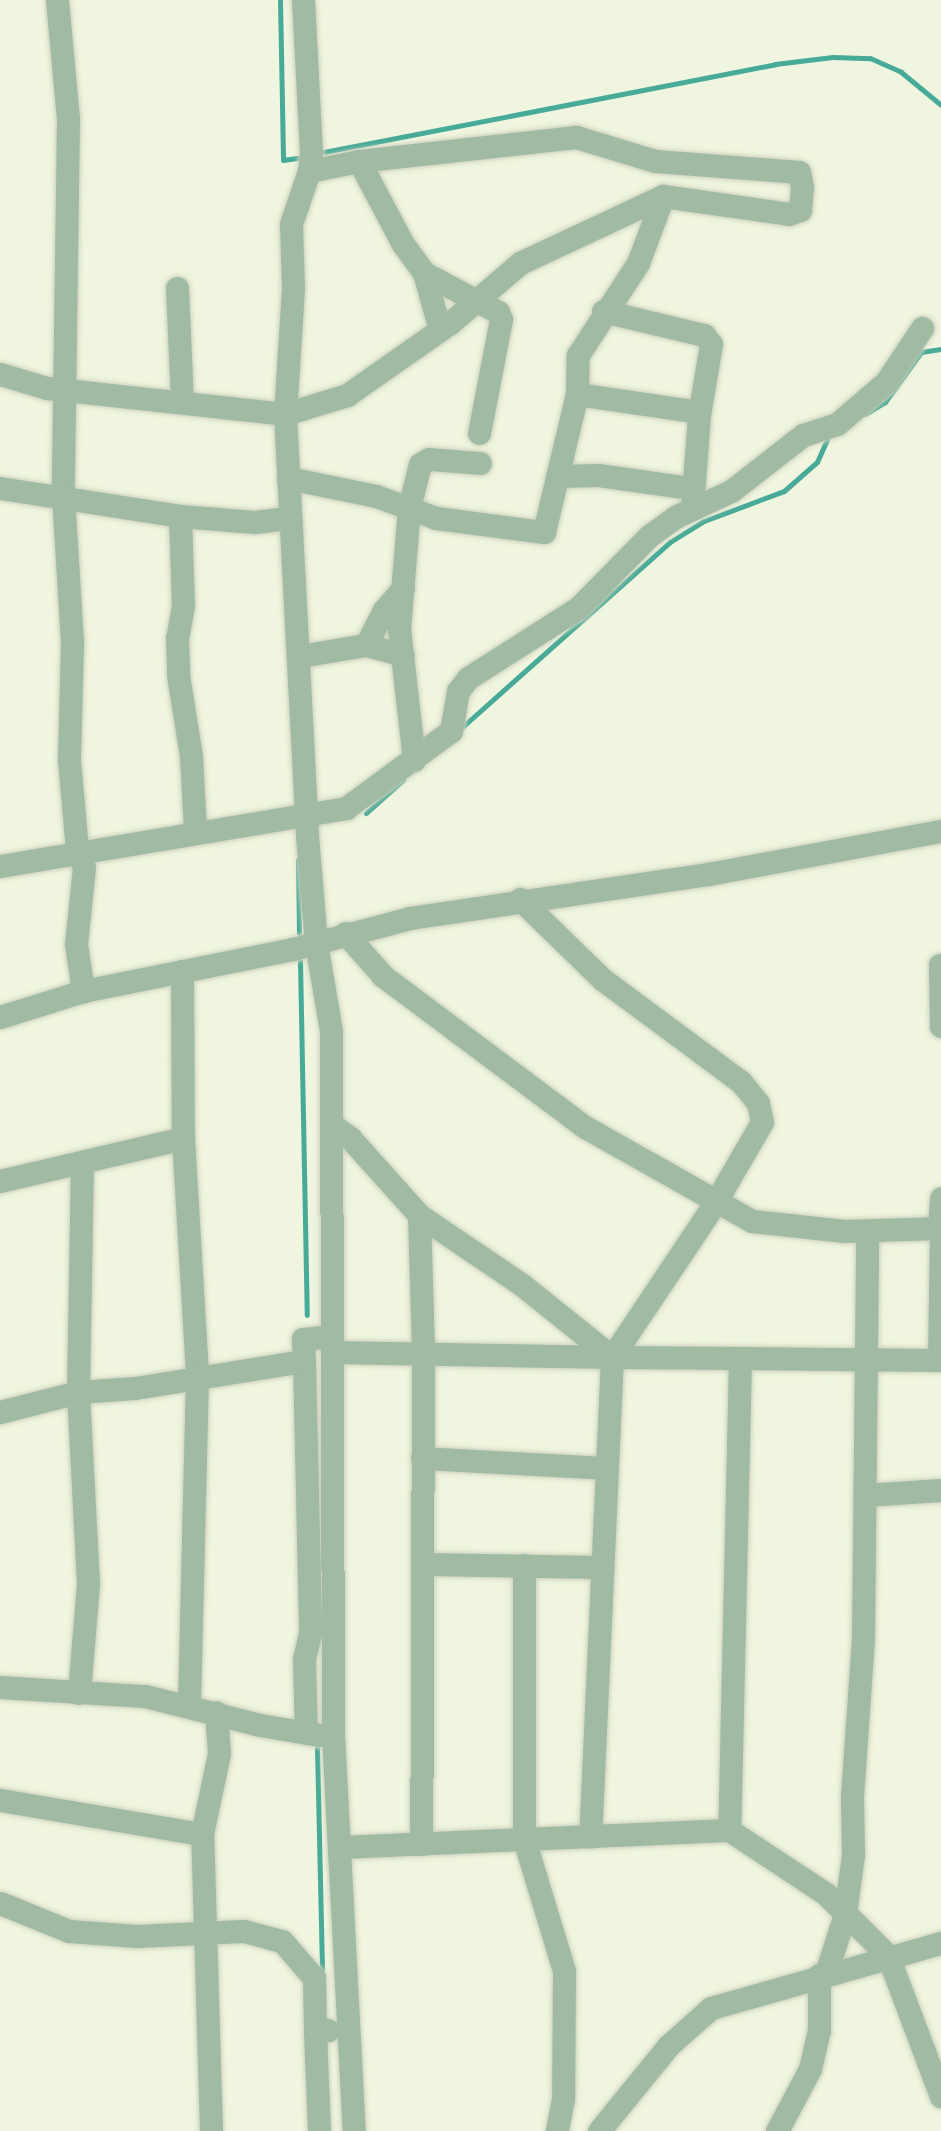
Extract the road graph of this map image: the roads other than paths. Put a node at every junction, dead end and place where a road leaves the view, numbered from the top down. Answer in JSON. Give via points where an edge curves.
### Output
{"nodes":[{"id":1,"x":57,"y":0,"type":"edge"},
{"id":2,"x":303,"y":0,"type":"edge"},
{"id":3,"x":359,"y":161,"type":"junction"},
{"id":4,"x":309,"y":172,"type":"junction"},
{"id":5,"x":663,"y":196,"type":"junction"},
{"id":6,"x":424,"y":273,"type":"junction"},
{"id":7,"x":177,"y":288,"type":"dead end"},
{"id":8,"x":473,"y":302,"type":"junction"},
{"id":9,"x":603,"y":311,"type":"junction"},
{"id":10,"x":922,"y":328,"type":"dead end"},
{"id":11,"x":440,"y":330,"type":"junction"},
{"id":12,"x":0,"y":374,"type":"edge"},
{"id":13,"x":66,"y":388,"type":"junction"},
{"id":14,"x":577,"y":394,"type":"junction"},
{"id":15,"x":182,"y":402,"type":"junction"},
{"id":16,"x":285,"y":414,"type":"junction"},
{"id":17,"x":699,"y":415,"type":"junction"},
{"id":18,"x":479,"y":433,"type":"dead end"},
{"id":19,"x":480,"y":463,"type":"dead end"},
{"id":20,"x":557,"y":476,"type":"junction"},
{"id":21,"x":288,"y":478,"type":"junction"},
{"id":22,"x":0,"y":488,"type":"edge"},
{"id":23,"x":63,"y":495,"type":"junction"},
{"id":24,"x":691,"y":499,"type":"junction"},
{"id":25,"x":409,"y":508,"type":"junction"},
{"id":26,"x":180,"y":516,"type":"junction"},
{"id":27,"x":290,"y":518,"type":"junction"},
{"id":28,"x":402,"y":588,"type":"junction"},
{"id":29,"x":366,"y":645,"type":"junction"},
{"id":30,"x":403,"y":655,"type":"junction"},
{"id":31,"x":300,"y":656,"type":"junction"},
{"id":32,"x":414,"y":760,"type":"junction"},
{"id":33,"x":307,"y":816,"type":"junction"},
{"id":34,"x":195,"y":830,"type":"junction"},
{"id":35,"x":941,"y":831,"type":"edge"},
{"id":36,"x":77,"y":850,"type":"junction"},
{"id":37,"x":0,"y":866,"type":"edge"},
{"id":38,"x":520,"y":899,"type":"junction"},
{"id":39,"x":345,"y":933,"type":"junction"},
{"id":40,"x":316,"y":943,"type":"junction"},
{"id":41,"x":940,"y":965,"type":"edge"},
{"id":42,"x":182,"y":971,"type":"junction"},
{"id":43,"x":83,"y":991,"type":"junction"},
{"id":44,"x":0,"y":1017,"type":"edge"},
{"id":45,"x":941,"y":1026,"type":"edge"},
{"id":46,"x":331,"y":1124,"type":"junction"},
{"id":47,"x":183,"y":1138,"type":"junction"},
{"id":48,"x":82,"y":1163,"type":"junction"},
{"id":49,"x":0,"y":1181,"type":"edge"},
{"id":50,"x":941,"y":1198,"type":"edge"},
{"id":51,"x":715,"y":1203,"type":"junction"},
{"id":52,"x":419,"y":1215,"type":"junction"},
{"id":53,"x":940,"y":1228,"type":"edge"},
{"id":54,"x":867,"y":1231,"type":"junction"},
{"id":55,"x":332,"y":1344,"type":"junction"},
{"id":56,"x":423,"y":1353,"type":"junction"},
{"id":57,"x":612,"y":1356,"type":"junction"},
{"id":58,"x":740,"y":1358,"type":"junction"},
{"id":59,"x":865,"y":1359,"type":"junction"},
{"id":60,"x":940,"y":1360,"type":"edge"},
{"id":61,"x":304,"y":1361,"type":"junction"},
{"id":62,"x":197,"y":1376,"type":"junction"},
{"id":63,"x":78,"y":1392,"type":"junction"},
{"id":64,"x":0,"y":1412,"type":"edge"},
{"id":65,"x":422,"y":1458,"type":"junction"},
{"id":66,"x":607,"y":1468,"type":"junction"},
{"id":67,"x":941,"y":1490,"type":"edge"},
{"id":68,"x":866,"y":1495,"type":"junction"},
{"id":69,"x":422,"y":1564,"type":"junction"},
{"id":70,"x":524,"y":1565,"type":"junction"},
{"id":71,"x":602,"y":1567,"type":"junction"},
{"id":72,"x":0,"y":1687,"type":"edge"},
{"id":73,"x":79,"y":1693,"type":"junction"},
{"id":74,"x":189,"y":1706,"type":"junction"},
{"id":75,"x":216,"y":1712,"type":"junction"},
{"id":76,"x":306,"y":1733,"type":"junction"},
{"id":77,"x":333,"y":1735,"type":"junction"},
{"id":78,"x":0,"y":1800,"type":"edge"},
{"id":79,"x":729,"y":1830,"type":"junction"},
{"id":80,"x":202,"y":1834,"type":"junction"},
{"id":81,"x":590,"y":1836,"type":"junction"},
{"id":82,"x":524,"y":1839,"type":"junction"},
{"id":83,"x":421,"y":1844,"type":"junction"},
{"id":84,"x":341,"y":1847,"type":"junction"},
{"id":85,"x":0,"y":1903,"type":"edge"},
{"id":86,"x":845,"y":1914,"type":"junction"},
{"id":87,"x":205,"y":1931,"type":"junction"},
{"id":88,"x":941,"y":1943,"type":"edge"},
{"id":89,"x":888,"y":1956,"type":"junction"},
{"id":90,"x":822,"y":1974,"type":"junction"},
{"id":91,"x":349,"y":2030,"type":"junction"},
{"id":92,"x":316,"y":2031,"type":"junction"},
{"id":93,"x":941,"y":2096,"type":"edge"},
{"id":94,"x":211,"y":2131,"type":"edge"},
{"id":95,"x":319,"y":2131,"type":"edge"},
{"id":96,"x":354,"y":2131,"type":"edge"},
{"id":97,"x":557,"y":2131,"type":"edge"},
{"id":98,"x":599,"y":2131,"type":"edge"},
{"id":99,"x":777,"y":2131,"type":"edge"}],
"edges":[{"from":1,"to":13,"type":"street","via":[[68,118]]},
{"from":2,"to":4,"type":"street"},
{"from":3,"to":4,"type":"street"},
{"from":3,"to":5,"type":"street","via":[[576,137],[655,161],[799,173],[802,187],[800,210],[789,214]]},
{"from":3,"to":6,"type":"street"},
{"from":4,"to":16,"type":"street","via":[[291,224],[293,288]]},
{"from":5,"to":8,"type":"street","via":[[520,263]]},
{"from":5,"to":9,"type":"street","via":[[638,263]]},
{"from":6,"to":8,"type":"street"},
{"from":6,"to":11,"type":"street"},
{"from":7,"to":15,"type":"street"},
{"from":8,"to":11,"type":"street"},
{"from":8,"to":18,"type":"street","via":[[498,312],[501,319]]},
{"from":9,"to":14,"type":"street","via":[[578,355]]},
{"from":9,"to":17,"type":"street","via":[[704,335],[711,344]]},
{"from":10,"to":24,"type":"street","via":[[886,382],[837,424],[803,435],[731,492]]},
{"from":11,"to":16,"type":"street","via":[[347,395]]},
{"from":12,"to":13,"type":"street"},
{"from":13,"to":15,"type":"street"},
{"from":13,"to":23,"type":"street"},
{"from":14,"to":17,"type":"street"},
{"from":14,"to":20,"type":"street"},
{"from":15,"to":16,"type":"street"},
{"from":16,"to":21,"type":"street"},
{"from":17,"to":24,"type":"street"},
{"from":19,"to":25,"type":"street","via":[[429,459],[420,464]]},
{"from":20,"to":24,"type":"street","via":[[598,475]]},
{"from":20,"to":25,"type":"street","via":[[544,533],[436,518]]},
{"from":21,"to":25,"type":"street","via":[[376,496]]},
{"from":21,"to":27,"type":"street"},
{"from":22,"to":23,"type":"street"},
{"from":23,"to":26,"type":"street"},
{"from":23,"to":36,"type":"street","via":[[72,643],[69,760]]},
{"from":24,"to":32,"type":"street","via":[[578,608],[468,678],[458,691],[451,731]]},
{"from":25,"to":28,"type":"street"},
{"from":26,"to":27,"type":"street","via":[[255,522]]},
{"from":26,"to":34,"type":"street","via":[[183,605],[177,638],[178,674],[191,756]]},
{"from":27,"to":31,"type":"street"},
{"from":28,"to":29,"type":"street"},
{"from":28,"to":30,"type":"street","via":[[399,629]]},
{"from":29,"to":30,"type":"street"},
{"from":29,"to":31,"type":"street"},
{"from":30,"to":32,"type":"street"},
{"from":31,"to":33,"type":"street","via":[[297,683]]},
{"from":32,"to":33,"type":"street","via":[[346,808]]},
{"from":33,"to":34,"type":"street"},
{"from":33,"to":40,"type":"street"},
{"from":34,"to":36,"type":"street"},
{"from":35,"to":38,"type":"street","via":[[708,874]]},
{"from":36,"to":37,"type":"street"},
{"from":36,"to":43,"type":"street","via":[[84,867],[76,944]]},
{"from":38,"to":39,"type":"street"},
{"from":38,"to":51,"type":"street","via":[[602,979],[741,1082],[758,1103],[762,1122]]},
{"from":39,"to":40,"type":"street"},
{"from":39,"to":51,"type":"street","via":[[383,976],[585,1127]]},
{"from":40,"to":42,"type":"street"},
{"from":40,"to":46,"type":"street","via":[[329,1006]]},
{"from":41,"to":45,"type":"street"},
{"from":42,"to":43,"type":"street"},
{"from":42,"to":47,"type":"street"},
{"from":43,"to":44,"type":"street"},
{"from":46,"to":52,"type":"street","via":[[350,1138]]},
{"from":46,"to":55,"type":"street"},
{"from":47,"to":48,"type":"street"},
{"from":47,"to":62,"type":"street"},
{"from":48,"to":49,"type":"street"},
{"from":48,"to":63,"type":"street"},
{"from":50,"to":53,"type":"street"},
{"from":51,"to":54,"type":"street","via":[[752,1221]]},
{"from":51,"to":57,"type":"street"},
{"from":52,"to":56,"type":"street"},
{"from":52,"to":57,"type":"street","via":[[512,1277]]},
{"from":53,"to":54,"type":"street"},
{"from":53,"to":60,"type":"street"},
{"from":54,"to":59,"type":"street"},
{"from":55,"to":56,"type":"street"},
{"from":55,"to":61,"type":"street","via":[[303,1339]]},
{"from":55,"to":77,"type":"street"},
{"from":56,"to":57,"type":"street"},
{"from":56,"to":65,"type":"street"},
{"from":57,"to":58,"type":"street"},
{"from":57,"to":66,"type":"street"},
{"from":58,"to":59,"type":"street"},
{"from":58,"to":79,"type":"street"},
{"from":59,"to":60,"type":"street"},
{"from":59,"to":68,"type":"street"},
{"from":61,"to":62,"type":"street"},
{"from":61,"to":76,"type":"street","via":[[310,1633],[304,1659]]},
{"from":62,"to":63,"type":"street","via":[[135,1388]]},
{"from":62,"to":74,"type":"street"},
{"from":63,"to":64,"type":"street"},
{"from":63,"to":73,"type":"street","via":[[88,1583]]},
{"from":65,"to":66,"type":"street"},
{"from":65,"to":69,"type":"street"},
{"from":66,"to":71,"type":"street"},
{"from":67,"to":68,"type":"street"},
{"from":68,"to":86,"type":"street","via":[[853,1855]]},
{"from":69,"to":70,"type":"street"},
{"from":69,"to":83,"type":"street"},
{"from":70,"to":71,"type":"street"},
{"from":70,"to":82,"type":"street"},
{"from":71,"to":81,"type":"street"},
{"from":72,"to":73,"type":"street"},
{"from":73,"to":74,"type":"street","via":[[145,1696]]},
{"from":74,"to":75,"type":"street"},
{"from":75,"to":76,"type":"street"},
{"from":75,"to":80,"type":"street","via":[[219,1753]]},
{"from":76,"to":77,"type":"street"},
{"from":77,"to":84,"type":"street"},
{"from":78,"to":80,"type":"street"},
{"from":79,"to":81,"type":"street"},
{"from":79,"to":86,"type":"street","via":[[826,1894]]},
{"from":80,"to":87,"type":"street"},
{"from":81,"to":82,"type":"street"},
{"from":82,"to":83,"type":"street"},
{"from":82,"to":97,"type":"street","via":[[564,1971],[563,2099]]},
{"from":83,"to":84,"type":"street"},
{"from":84,"to":91,"type":"street"},
{"from":85,"to":87,"type":"street","via":[[69,1931],[137,1936]]},
{"from":86,"to":89,"type":"street"},
{"from":86,"to":90,"type":"street"},
{"from":87,"to":92,"type":"street","via":[[244,1931],[282,1941],[314,1978]]},
{"from":87,"to":94,"type":"street"},
{"from":88,"to":89,"type":"street"},
{"from":89,"to":90,"type":"street"},
{"from":89,"to":93,"type":"street"},
{"from":90,"to":98,"type":"street","via":[[726,2003],[698,2017],[668,2046]]},
{"from":90,"to":99,"type":"street","via":[[819,2031],[810,2069]]},
{"from":91,"to":92,"type":"street"},
{"from":91,"to":96,"type":"street"},
{"from":92,"to":95,"type":"street"}]}
